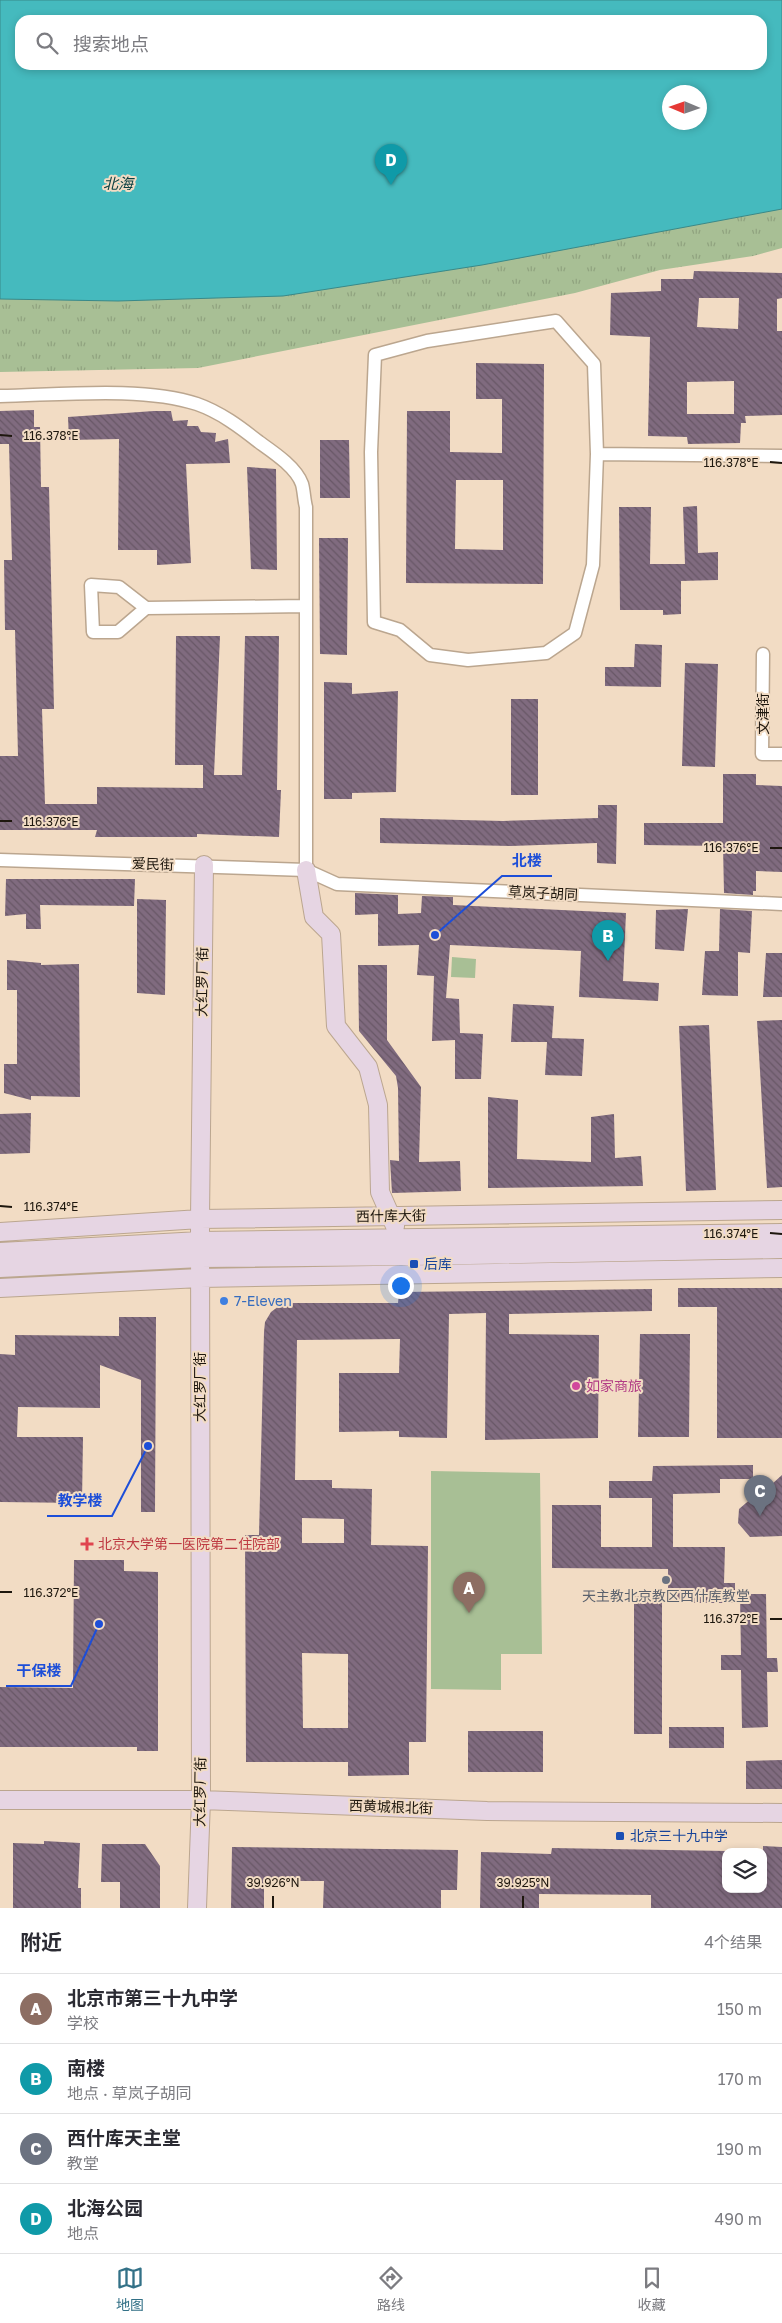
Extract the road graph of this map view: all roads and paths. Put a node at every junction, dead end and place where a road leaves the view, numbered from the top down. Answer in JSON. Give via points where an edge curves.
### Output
{"nodes":[{"id":1,"x":0,"y":396,"type":"edge"},
{"id":2,"x":597,"y":454,"type":"junction"},
{"id":3,"x":782,"y":456,"type":"edge"},
{"id":4,"x":306,"y":606,"type":"junction"},
{"id":5,"x":146,"y":608,"type":"junction"},
{"id":6,"x":763,"y":654,"type":"dead end"},
{"id":7,"x":782,"y":754,"type":"edge"},
{"id":8,"x":0,"y":860,"type":"edge"},
{"id":9,"x":204,"y":865,"type":"junction"},
{"id":10,"x":306,"y":870,"type":"junction"},
{"id":11,"x":782,"y":904,"type":"edge"},
{"id":12,"x":782,"y":1210,"type":"edge"},
{"id":13,"x":391,"y":1216,"type":"junction"},
{"id":14,"x":200,"y":1219,"type":"junction"},
{"id":15,"x":0,"y":1232,"type":"edge"},
{"id":16,"x":782,"y":1233,"type":"edge"},
{"id":17,"x":400,"y":1238,"type":"junction"},
{"id":18,"x":782,"y":1249,"type":"edge"},
{"id":19,"x":200,"y":1250,"type":"junction"},
{"id":20,"x":0,"y":1252,"type":"edge"},
{"id":21,"x":0,"y":1268,"type":"edge"},
{"id":22,"x":782,"y":1268,"type":"edge"},
{"id":23,"x":200,"y":1278,"type":"junction"},
{"id":24,"x":0,"y":1288,"type":"edge"},
{"id":25,"x":0,"y":1800,"type":"edge"},
{"id":26,"x":201,"y":1800,"type":"junction"},
{"id":27,"x":782,"y":1813,"type":"edge"},
{"id":28,"x":197,"y":1908,"type":"edge"}],
"edges":[{"from":1,"to":4,"type":"street","via":[[123,394],[169,398],[215,411],[241,428],[276,454],[301,482],[306,507]]},
{"from":2,"to":2,"type":"street","via":[[593,565],[575,632],[546,653],[468,660],[430,655],[400,630],[374,622],[372,452],[375,354],[427,341],[556,321],[594,364]]},
{"from":2,"to":3,"type":"street"},
{"from":4,"to":5,"type":"street"},
{"from":4,"to":10,"type":"street"},
{"from":5,"to":5,"type":"street","via":[[119,587],[91,585],[93,632],[118,632]]},
{"from":6,"to":7,"type":"street","name":"文津街","via":[[762,754]]},
{"from":8,"to":9,"type":"street","name":"爱民街"},
{"from":9,"to":10,"type":"street","name":"爱民街"},
{"from":9,"to":14,"type":"street","name":"大红罗厂街"},
{"from":10,"to":11,"type":"street","name":"草岚子胡同","via":[[337,884]]},
{"from":10,"to":13,"type":"street","via":[[314,917],[331,934],[336,1026],[368,1067],[378,1105],[380,1192]]},
{"from":12,"to":13,"type":"street","name":"西什库大街"},
{"from":13,"to":14,"type":"street","name":"西什库大街"},
{"from":13,"to":17,"type":"street"},
{"from":14,"to":15,"type":"street","name":"西什库大街"},
{"from":14,"to":19,"type":"street","name":"大红罗厂街"},
{"from":16,"to":17,"type":"street","name":"西什库大街"},
{"from":17,"to":19,"type":"street","name":"西什库大街"},
{"from":18,"to":19,"type":"street","name":"西什库大街","via":[[414,1256]]},
{"from":19,"to":20,"type":"street","name":"西什库大街"},
{"from":19,"to":21,"type":"street","name":"西什库大街"},
{"from":19,"to":23,"type":"street","name":"大红罗厂街"},
{"from":22,"to":23,"type":"street"},
{"from":23,"to":24,"type":"street"},
{"from":23,"to":26,"type":"street","name":"大红罗厂街"},
{"from":25,"to":26,"type":"street","name":"西黄城根北街"},
{"from":26,"to":27,"type":"street","name":"西黄城根北街","via":[[487,1811]]},
{"from":26,"to":28,"type":"street","name":"大红罗厂街"}]}
